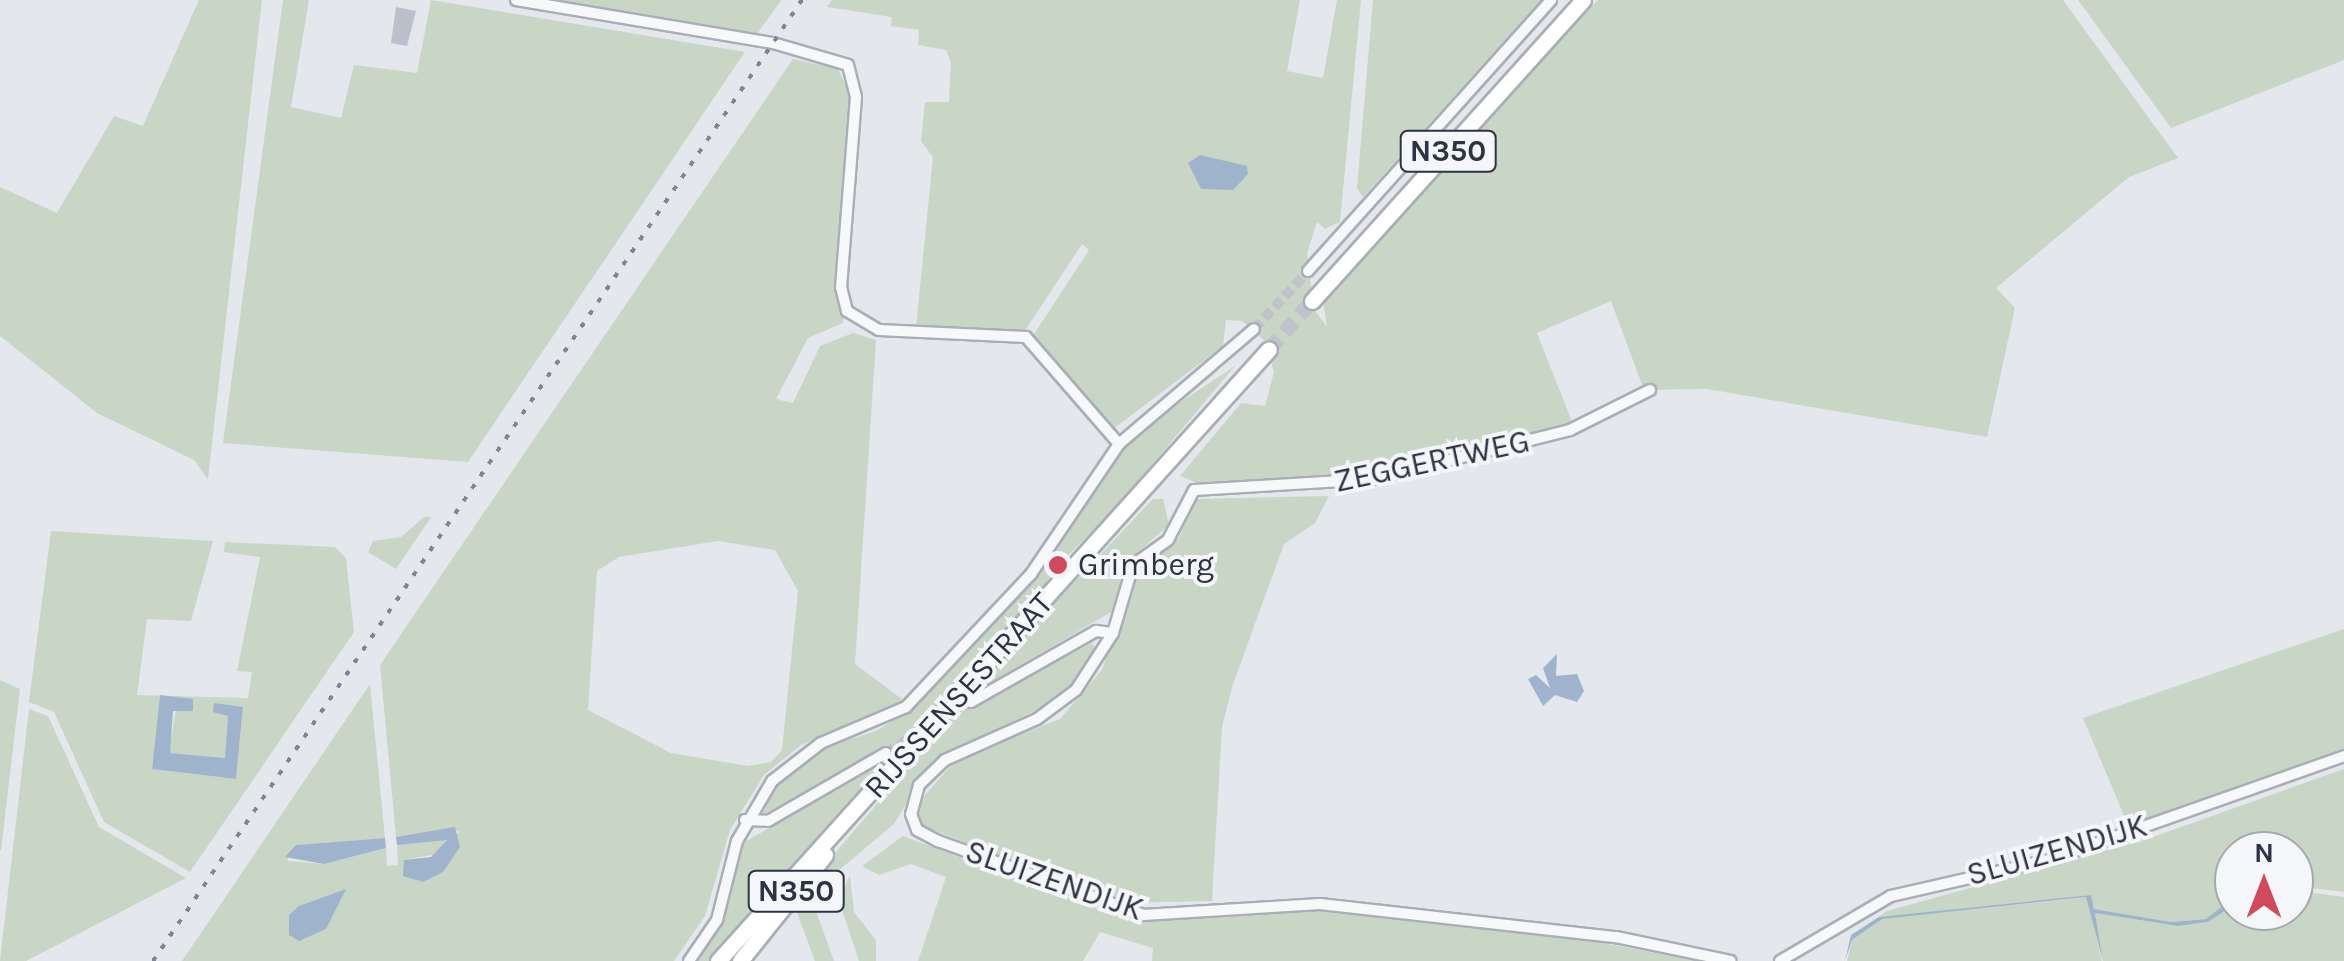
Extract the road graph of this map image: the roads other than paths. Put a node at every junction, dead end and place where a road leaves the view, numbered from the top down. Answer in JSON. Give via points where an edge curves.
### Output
{"nodes":[{"id":1,"x":516,"y":0,"type":"edge"},
{"id":2,"x":1551,"y":0,"type":"edge"},
{"id":3,"x":1583,"y":0,"type":"edge"},
{"id":4,"x":1308,"y":271,"type":"tunnel mouth"},
{"id":5,"x":1312,"y":301,"type":"tunnel mouth"},
{"id":6,"x":1254,"y":329,"type":"tunnel mouth"},
{"id":7,"x":1269,"y":349,"type":"tunnel mouth"},
{"id":8,"x":1650,"y":390,"type":"dead end"},
{"id":9,"x":1119,"y":444,"type":"junction"},
{"id":10,"x":1113,"y":633,"type":"junction"},
{"id":11,"x":971,"y":702,"type":"tunnel mouth"},
{"id":12,"x":886,"y":753,"type":"tunnel mouth"},
{"id":13,"x":2344,"y":756,"type":"edge"},
{"id":14,"x":746,"y":820,"type":"junction"},
{"id":15,"x":849,"y":820,"type":"junction"},
{"id":16,"x":688,"y":961,"type":"edge"},
{"id":17,"x":718,"y":961,"type":"edge"},
{"id":18,"x":740,"y":961,"type":"edge"},
{"id":19,"x":1731,"y":961,"type":"edge"},
{"id":20,"x":1780,"y":961,"type":"edge"}],
"edges":[{"from":1,"to":9,"type":"street","via":[[773,43],[848,65],[856,97],[841,287],[846,311],[879,330],[1026,337]]},
{"from":2,"to":4,"type":"street"},
{"from":3,"to":5,"type":"main road","number":"N350"},
{"from":6,"to":9,"type":"street","name":"RIJSSENSESTRAAT"},
{"from":7,"to":15,"type":"main road","name":"RIJSSENSESTRAAT","number":"N350"},
{"from":8,"to":10,"type":"street","name":"ZEGGERTWEG","via":[[1570,430],[1374,479],[1198,489],[1168,540],[1133,565]]},
{"from":9,"to":14,"type":"street","name":"RIJSSENSESTRAAT","via":[[1030,574],[918,696],[891,718],[796,758]]},
{"from":10,"to":11,"type":"street","via":[[1096,632]]},
{"from":10,"to":19,"type":"street","name":"SLUIZENDIJK","via":[[1067,698],[958,750],[928,776],[912,800],[917,830],[1143,915],[1320,904],[1616,937]]},
{"from":12,"to":14,"type":"street","via":[[768,822]]},
{"from":13,"to":20,"type":"street","name":"SLUIZENDIJK","via":[[2052,859],[1891,896]]},
{"from":14,"to":16,"type":"street","name":"RIJSSENSESTRAAT","via":[[717,920]]},
{"from":15,"to":17,"type":"main road","name":"RIJSSENSESTRAAT","number":"N350"},
{"from":15,"to":18,"type":"main road","name":"RIJSSENSESTRAAT","number":"N350"}]}
